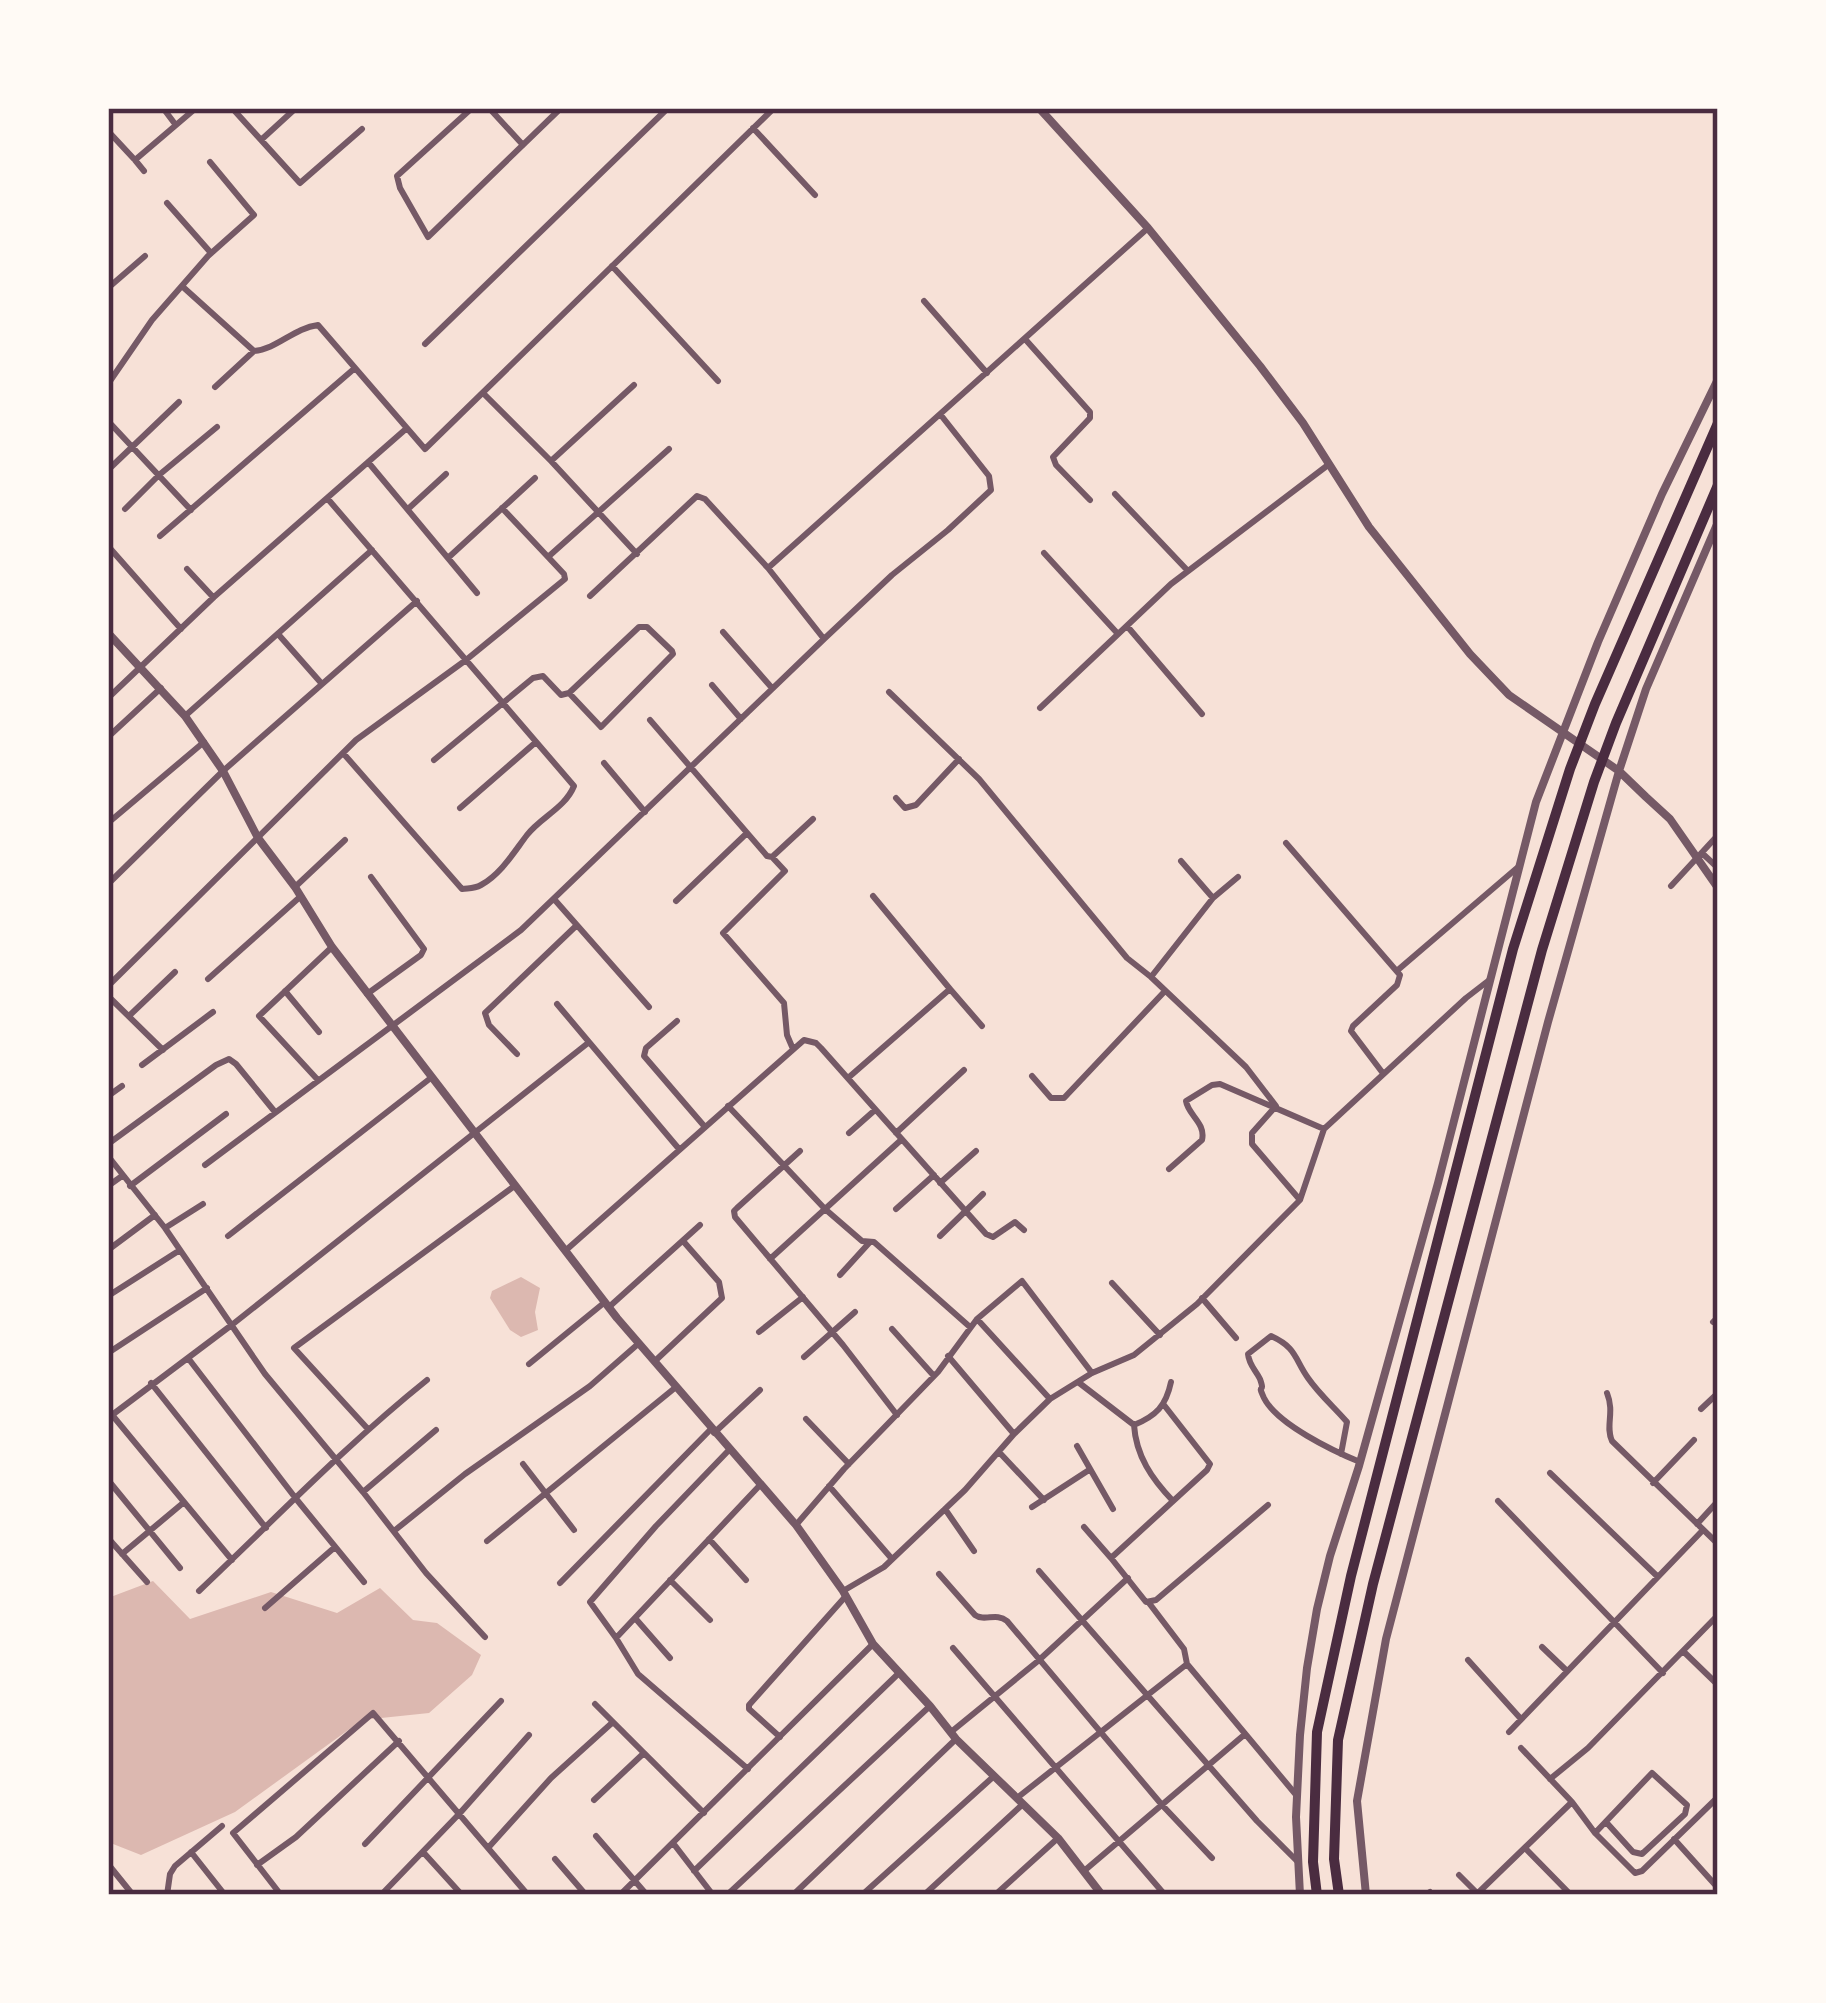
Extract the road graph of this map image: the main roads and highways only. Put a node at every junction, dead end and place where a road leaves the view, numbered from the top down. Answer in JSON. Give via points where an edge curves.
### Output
{"nodes":[{"id":1,"x":1718,"y":423,"type":"edge"},
{"id":2,"x":1718,"y":485,"type":"edge"},
{"id":3,"x":1317,"y":1895,"type":"edge"},
{"id":4,"x":1339,"y":1895,"type":"edge"}],
"edges":[{"from":1,"to":3,"type":"highway","via":[[1595,704],[1513,949],[1317,1732]]},
{"from":2,"to":4,"type":"highway","via":[[1616,723],[1542,950],[1338,1740]]}]}
